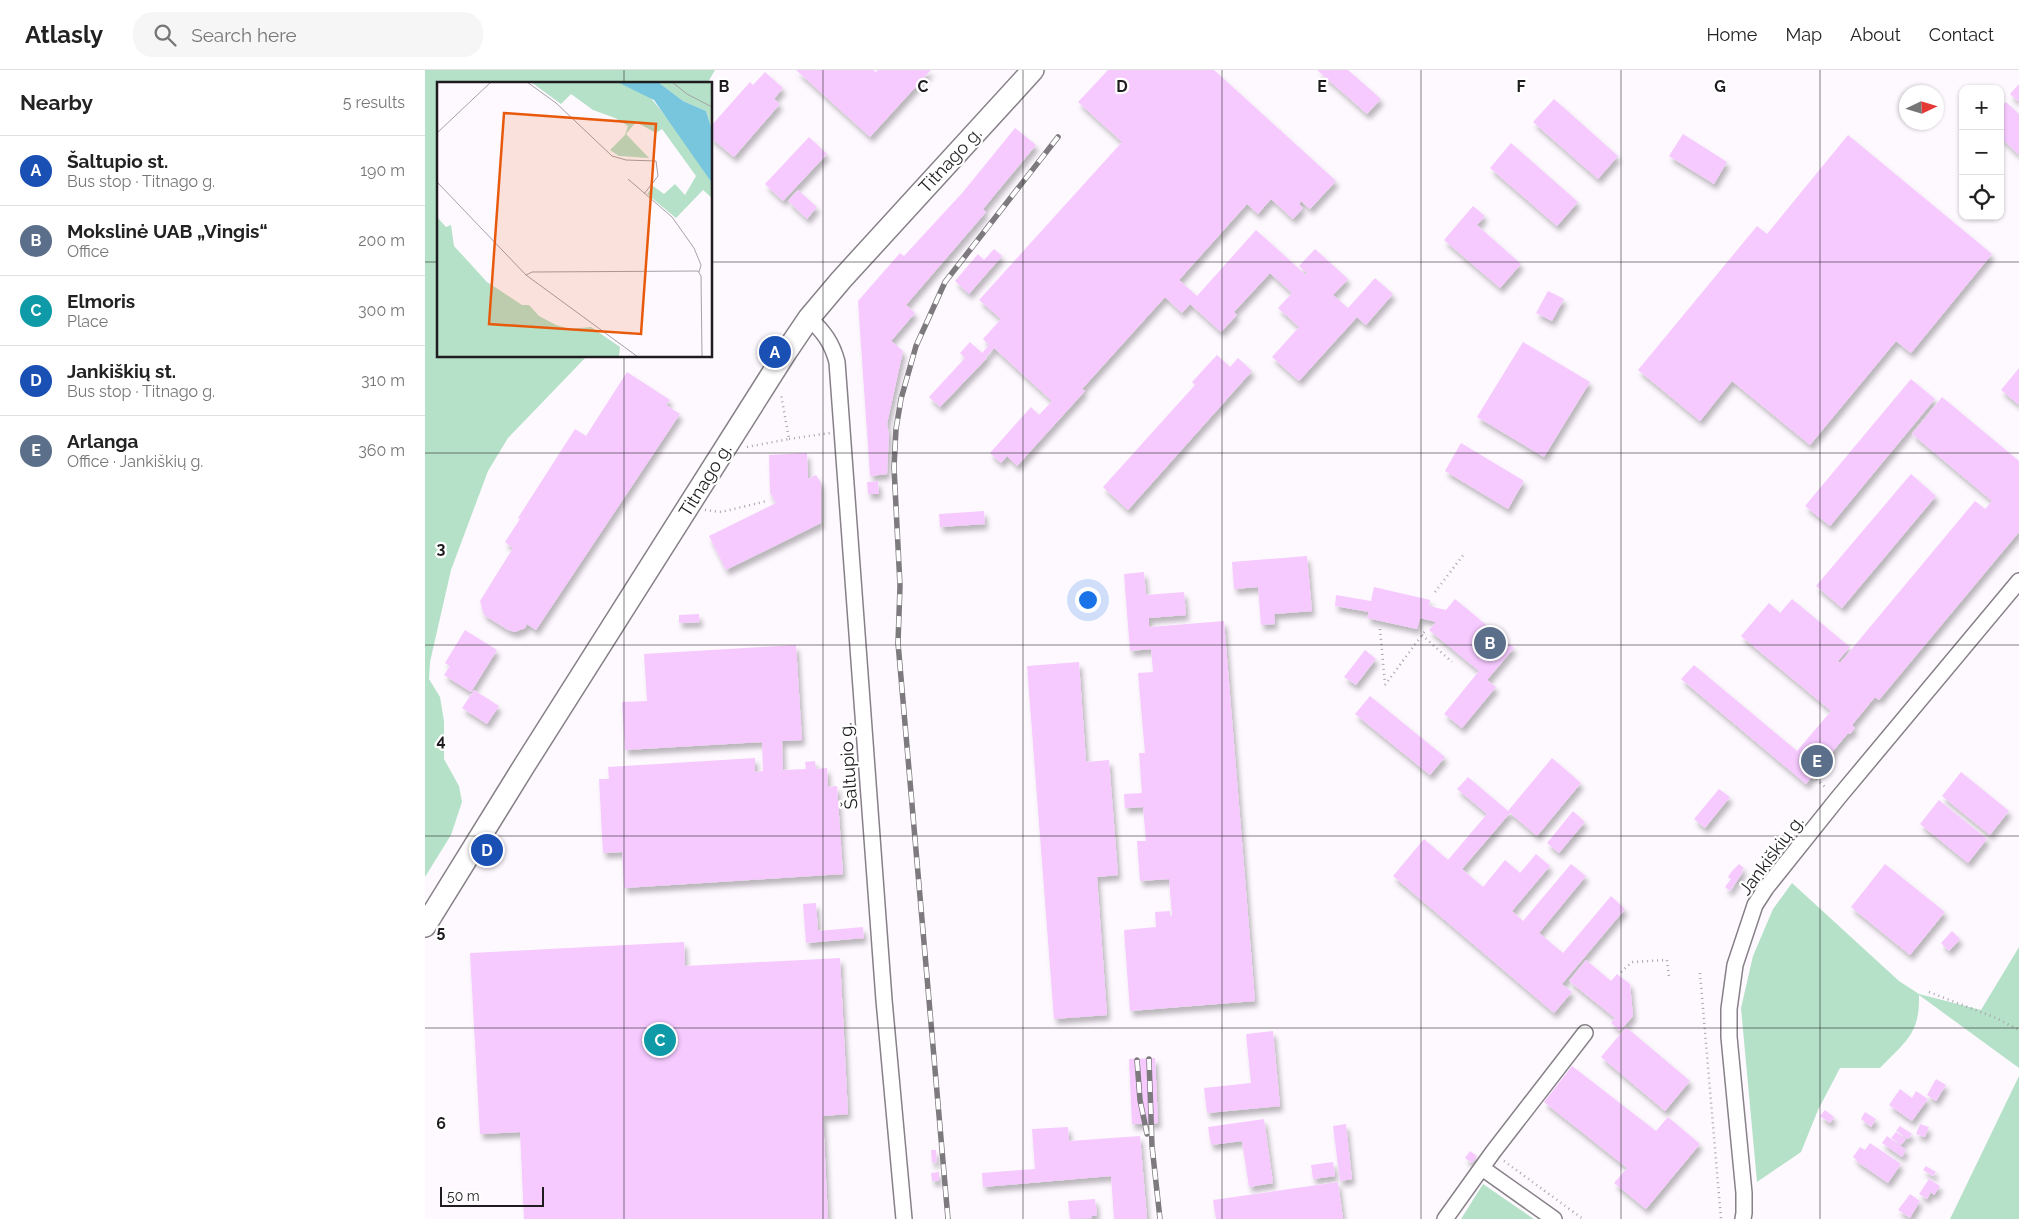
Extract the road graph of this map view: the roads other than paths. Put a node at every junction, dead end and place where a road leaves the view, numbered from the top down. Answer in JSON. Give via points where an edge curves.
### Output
{"nodes":[{"id":1,"x":1033,"y":70,"type":"edge"},
{"id":2,"x":809,"y":318,"type":"junction"},
{"id":3,"x":2019,"y":581,"type":"edge"},
{"id":4,"x":425,"y":926,"type":"edge"},
{"id":5,"x":1585,"y":1034,"type":"dead end"},
{"id":6,"x":1482,"y":1168,"type":"junction"},
{"id":7,"x":904,"y":1219,"type":"edge"},
{"id":8,"x":1445,"y":1219,"type":"edge"},
{"id":9,"x":1554,"y":1219,"type":"edge"},
{"id":10,"x":1743,"y":1219,"type":"edge"}],
"edges":[{"from":1,"to":2,"type":"street","name":"Titnago g."},
{"from":2,"to":4,"type":"street","name":"Titnago g.","via":[[523,766]]},
{"from":2,"to":7,"type":"street","name":"Šaltupio g.","via":[[827,337],[837,362],[884,1000]]},
{"from":3,"to":10,"type":"street","name":"Jankiškių g.","via":[[1838,798],[1755,905],[1735,965],[1729,1009],[1744,1193]]},
{"from":5,"to":6,"type":"street"},
{"from":6,"to":8,"type":"street"},
{"from":6,"to":9,"type":"street"}]}
